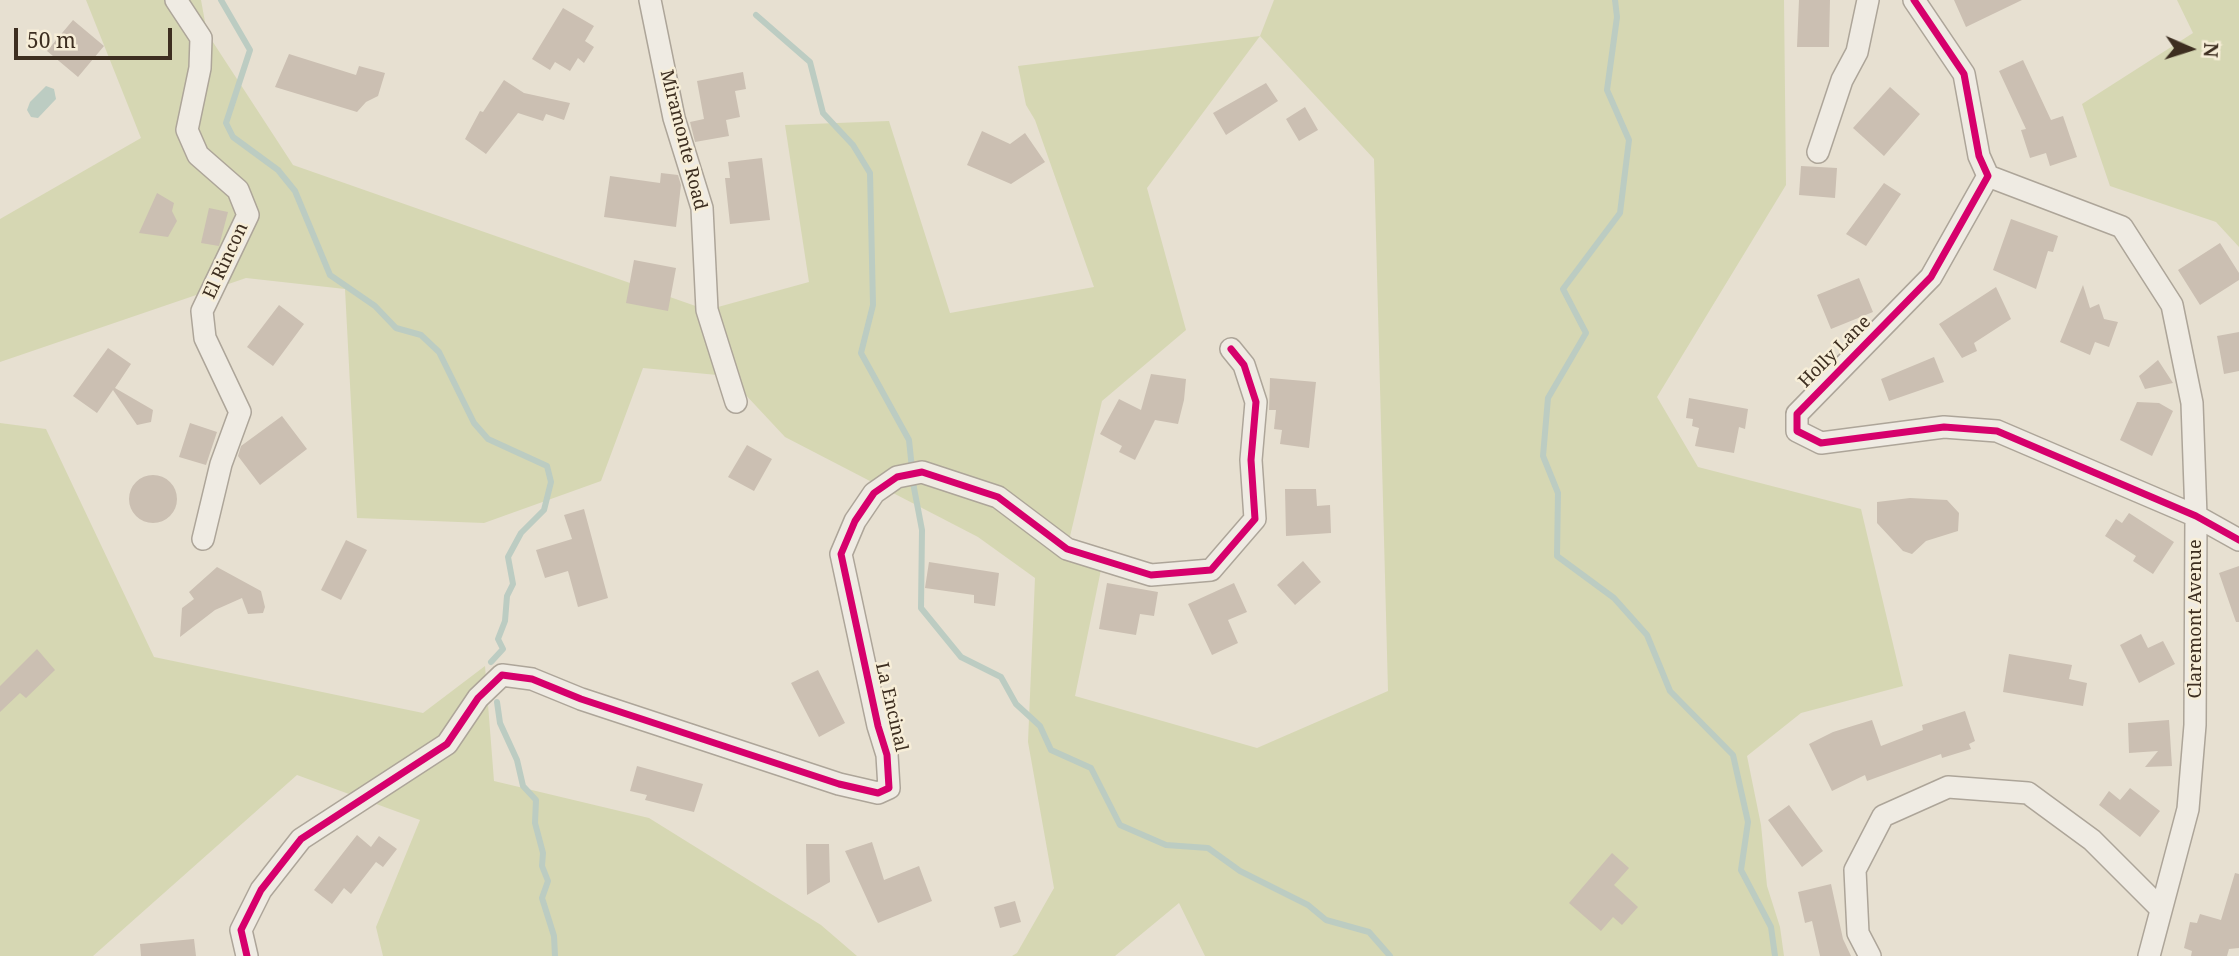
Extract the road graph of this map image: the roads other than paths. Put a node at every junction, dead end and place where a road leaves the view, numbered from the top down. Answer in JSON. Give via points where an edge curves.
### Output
{"nodes":[{"id":1,"x":176,"y":0,"type":"edge"},
{"id":2,"x":650,"y":0,"type":"edge"},
{"id":3,"x":1868,"y":0,"type":"edge"},
{"id":4,"x":1914,"y":0,"type":"edge"},
{"id":5,"x":1818,"y":152,"type":"dead end"},
{"id":6,"x":1988,"y":176,"type":"junction"},
{"id":7,"x":1231,"y":349,"type":"dead end"},
{"id":8,"x":736,"y":402,"type":"dead end"},
{"id":9,"x":2196,"y":516,"type":"junction"},
{"id":10,"x":203,"y":539,"type":"dead end"},
{"id":11,"x":2239,"y":540,"type":"edge"},
{"id":12,"x":2161,"y":909,"type":"junction"},
{"id":13,"x":247,"y":956,"type":"edge"},
{"id":14,"x":1870,"y":956,"type":"edge"},
{"id":15,"x":2149,"y":956,"type":"edge"}],
"edges":[{"from":1,"to":10,"type":"street","name":"El Rincon","via":[[201,38],[200,68],[187,130],[198,155],[238,190],[248,215],[202,311],[205,338],[240,412],[220,464]]},
{"from":2,"to":8,"type":"street","name":"Miramonte Road","via":[[674,118],[702,208],[707,310]]},
{"from":3,"to":5,"type":"street","via":[[1857,52],[1842,80]]},
{"from":4,"to":6,"type":"street","via":[[1964,74],[1979,156]]},
{"from":6,"to":9,"type":"street","name":"Claremont Avenue","via":[[2122,227],[2172,305],[2192,403]]},
{"from":6,"to":9,"type":"street","name":"Holly Lane","via":[[1931,277],[1797,414],[1797,431],[1821,443],[1944,427],[1997,431]]},
{"from":7,"to":13,"type":"street","name":"La Encinal","via":[[1244,365],[1256,402],[1251,460],[1255,519],[1211,570],[1151,575],[1067,549],[998,497],[922,472],[897,477],[874,493],[841,554],[887,755],[889,788],[878,793],[839,784],[532,679],[502,675],[478,698],[447,744],[301,839],[261,890],[242,930]]},
{"from":9,"to":11,"type":"street","name":"Holly Lane"},
{"from":9,"to":12,"type":"street","name":"Claremont Avenue","via":[[2195,725],[2188,809]]},
{"from":12,"to":14,"type":"street","via":[[2092,840],[2028,793],[1948,787],[1883,816],[1855,870],[1858,933]]},
{"from":12,"to":15,"type":"street","name":"Claremont Avenue"}]}
